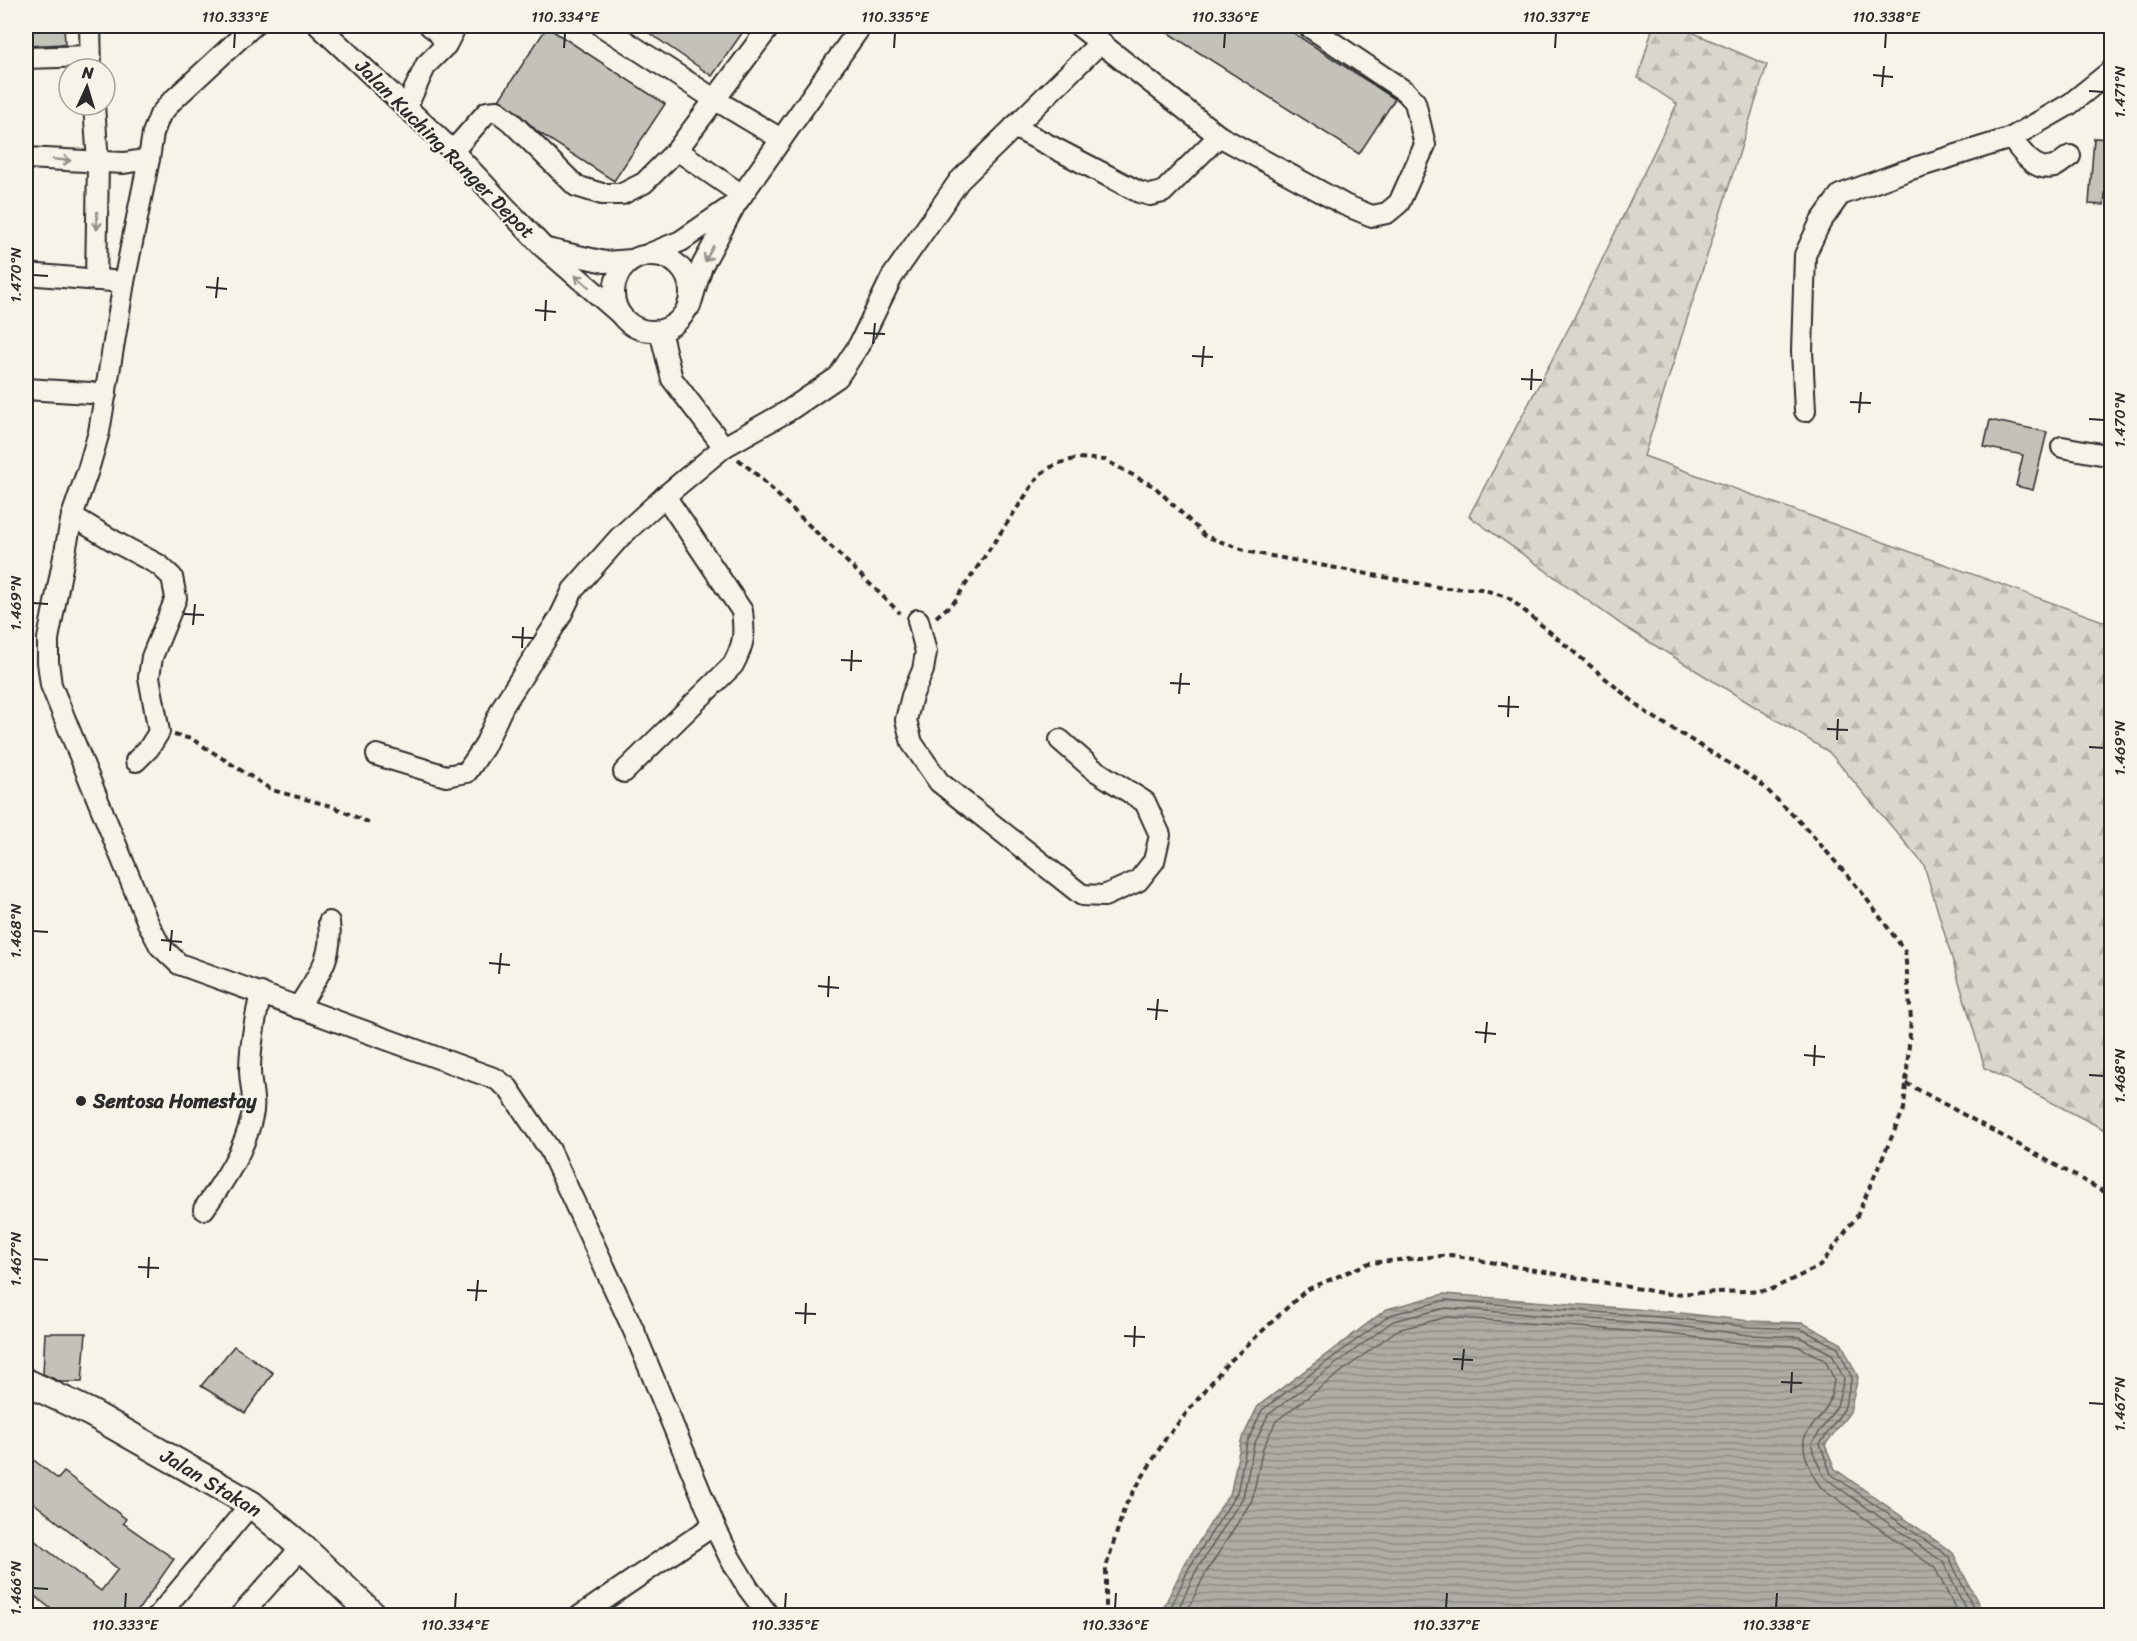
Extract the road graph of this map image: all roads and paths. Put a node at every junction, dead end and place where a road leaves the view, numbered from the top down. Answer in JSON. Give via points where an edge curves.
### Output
{"nodes":[{"id":1,"x":90,"y":26,"type":"edge"},
{"id":2,"x":253,"y":26,"type":"edge"},
{"id":3,"x":319,"y":26,"type":"edge"},
{"id":4,"x":430,"y":26,"type":"edge"},
{"id":5,"x":456,"y":26,"type":"edge"},
{"id":6,"x":602,"y":26,"type":"edge"},
{"id":7,"x":770,"y":26,"type":"edge"},
{"id":8,"x":861,"y":26,"type":"edge"},
{"id":9,"x":1079,"y":26,"type":"edge"},
{"id":10,"x":1308,"y":26,"type":"edge"},
{"id":11,"x":1101,"y":42,"type":"junction"},
{"id":12,"x":446,"y":45,"type":"junction"},
{"id":13,"x":91,"y":57,"type":"edge"},
{"id":14,"x":26,"y":58,"type":"edge"},
{"id":15,"x":57,"y":60,"type":"edge"},
{"id":16,"x":2112,"y":70,"type":"edge"},
{"id":17,"x":714,"y":99,"type":"junction"},
{"id":18,"x":406,"y":108,"type":"junction"},
{"id":19,"x":95,"y":117,"type":"edge"},
{"id":20,"x":1014,"y":127,"type":"junction"},
{"id":21,"x":1219,"y":136,"type":"junction"},
{"id":22,"x":2012,"y":138,"type":"junction"},
{"id":23,"x":782,"y":139,"type":"junction"},
{"id":24,"x":677,"y":150,"type":"junction"},
{"id":25,"x":453,"y":151,"type":"junction"},
{"id":26,"x":2070,"y":156,"type":"dead end"},
{"id":27,"x":26,"y":158,"type":"edge"},
{"id":28,"x":149,"y":159,"type":"junction"},
{"id":29,"x":98,"y":163,"type":"junction"},
{"id":30,"x":739,"y":200,"type":"junction"},
{"id":31,"x":544,"y":248,"type":"junction"},
{"id":32,"x":640,"y":258,"type":"junction"},
{"id":33,"x":26,"y":274,"type":"edge"},
{"id":34,"x":96,"y":280,"type":"junction"},
{"id":35,"x":124,"y":282,"type":"junction"},
{"id":36,"x":690,"y":306,"type":"junction"},
{"id":37,"x":620,"y":314,"type":"junction"},
{"id":38,"x":660,"y":331,"type":"junction"},
{"id":39,"x":26,"y":389,"type":"edge"},
{"id":40,"x":106,"y":394,"type":"junction"},
{"id":41,"x":1805,"y":411,"type":"dead end"},
{"id":42,"x":724,"y":447,"type":"junction"},
{"id":43,"x":2062,"y":447,"type":"dead end"},
{"id":44,"x":2112,"y":456,"type":"edge"},
{"id":45,"x":665,"y":496,"type":"junction"},
{"id":46,"x":72,"y":516,"type":"junction"},
{"id":47,"x":918,"y":620,"type":"junction"},
{"id":48,"x":159,"y":732,"type":"junction"},
{"id":49,"x":1060,"y":740,"type":"dead end"},
{"id":50,"x":377,"y":754,"type":"dead end"},
{"id":51,"x":136,"y":761,"type":"dead end"},
{"id":52,"x":624,"y":772,"type":"dead end"},
{"id":53,"x":372,"y":824,"type":"dead end"},
{"id":54,"x":329,"y":922,"type":"dead end"},
{"id":55,"x":261,"y":993,"type":"junction"},
{"id":56,"x":298,"y":1008,"type":"junction"},
{"id":57,"x":1906,"y":1083,"type":"junction"},
{"id":58,"x":2112,"y":1196,"type":"edge"},
{"id":59,"x":204,"y":1209,"type":"dead end"},
{"id":60,"x":26,"y":1382,"type":"edge"},
{"id":61,"x":251,"y":1504,"type":"junction"},
{"id":62,"x":714,"y":1525,"type":"junction"},
{"id":63,"x":302,"y":1547,"type":"junction"},
{"id":64,"x":158,"y":1616,"type":"edge"},
{"id":65,"x":240,"y":1616,"type":"edge"},
{"id":66,"x":374,"y":1616,"type":"edge"},
{"id":67,"x":580,"y":1616,"type":"edge"},
{"id":68,"x":769,"y":1616,"type":"edge"},
{"id":69,"x":1106,"y":1616,"type":"edge"}],
"edges":[{"from":1,"to":13,"type":"street"},
{"from":2,"to":28,"type":"street","via":[[160,115]]},
{"from":3,"to":18,"type":"street","name":"Jalan Kuching Ranger Depot"},
{"from":4,"to":12,"type":"street"},
{"from":5,"to":12,"type":"street"},
{"from":6,"to":17,"type":"street"},
{"from":7,"to":17,"type":"street"},
{"from":8,"to":23,"type":"street"},
{"from":9,"to":11,"type":"street"},
{"from":10,"to":21,"type":"street","via":[[1415,102],[1425,144],[1399,203],[1387,213],[1371,216]]},
{"from":11,"to":20,"type":"street"},
{"from":11,"to":21,"type":"street"},
{"from":12,"to":18,"type":"street","via":[[426,65]]},
{"from":14,"to":15,"type":"street"},
{"from":16,"to":22,"type":"street","via":[[2070,104]]},
{"from":17,"to":23,"type":"street"},
{"from":17,"to":24,"type":"street"},
{"from":18,"to":25,"type":"street","name":"Jalan Kuching Ranger Depot"},
{"from":19,"to":29,"type":"street"},
{"from":20,"to":21,"type":"street","via":[[1150,195],[1163,192]]},
{"from":20,"to":42,"type":"street","via":[[959,181],[892,277],[859,345],[838,376],[788,411]]},
{"from":22,"to":26,"type":"street","via":[[2025,157],[2043,167],[2055,167]]},
{"from":22,"to":41,"type":"street","via":[[1840,195],[1820,223],[1805,255]]},
{"from":23,"to":30,"type":"street"},
{"from":24,"to":25,"type":"street","via":[[644,183],[622,194],[602,194],[576,186],[497,111],[487,112]]},
{"from":24,"to":30,"type":"street"},
{"from":25,"to":31,"type":"street","name":"Jalan Kuching Ranger Depot"},
{"from":27,"to":29,"type":"street","one_way":true},
{"from":28,"to":29,"type":"street"},
{"from":28,"to":35,"type":"street"},
{"from":29,"to":34,"type":"street","one_way":true},
{"from":30,"to":32,"type":"street","via":[[681,241]]},
{"from":30,"to":36,"type":"street","one_way":true,"via":[[702,266]]},
{"from":31,"to":32,"type":"street","via":[[605,262]]},
{"from":37,"to":31,"type":"street","name":"Jalan Kuching Ranger Depot","one_way":true},
{"from":32,"to":36,"type":"street","via":[[666,257],[680,266],[689,280]]},
{"from":32,"to":37,"type":"street","via":[[625,266],[616,278],[615,303]]},
{"from":33,"to":34,"type":"street"},
{"from":34,"to":35,"type":"street"},
{"from":35,"to":40,"type":"street"},
{"from":36,"to":38,"type":"street","via":[[675,325]]},
{"from":37,"to":38,"type":"street","via":[[640,330]]},
{"from":38,"to":42,"type":"street","via":[[672,379]]},
{"from":39,"to":40,"type":"street"},
{"from":40,"to":46,"type":"street","via":[[96,442]]},
{"from":42,"to":45,"type":"street"},
{"from":42,"to":47,"type":"path","via":[[900,613]]},
{"from":43,"to":44,"type":"street"},
{"from":45,"to":50,"type":"street","via":[[620,537],[573,590],[467,772],[446,776]]},
{"from":45,"to":52,"type":"street","via":[[742,611],[743,645],[733,665]]},
{"from":46,"to":48,"type":"street","via":[[159,565],[172,577],[176,598],[152,657],[149,677]]},
{"from":46,"to":55,"type":"street","via":[[48,639],[51,685],[61,712],[160,946],[179,964]]},
{"from":47,"to":49,"type":"street","via":[[926,652],[906,720],[912,743],[939,782],[1082,895],[1104,896],[1138,881],[1154,861],[1160,835],[1145,802],[1093,769]]},
{"from":47,"to":57,"type":"path","via":[[935,617],[954,602],[1040,474],[1056,464],[1078,458],[1105,460],[1155,487],[1205,536],[1250,552],[1443,588],[1482,589],[1509,598],[1647,713],[1758,781],[1860,890],[1905,951],[1911,1019]]},
{"from":48,"to":51,"type":"street"},
{"from":48,"to":53,"type":"path","via":[[192,739],[272,789],[331,806]]},
{"from":54,"to":56,"type":"street","via":[[329,954]]},
{"from":55,"to":56,"type":"street"},
{"from":55,"to":59,"type":"street","via":[[253,1028],[250,1071],[253,1114],[242,1148]]},
{"from":56,"to":62,"type":"street","via":[[496,1079],[508,1088],[550,1150],[579,1210]]},
{"from":57,"to":58,"type":"path"},
{"from":57,"to":69,"type":"path","via":[[1904,1109],[1857,1216],[1820,1266],[1770,1290],[1668,1294],[1451,1255],[1369,1263],[1306,1290],[1225,1366],[1166,1438],[1125,1506],[1106,1567]]},
{"from":60,"to":61,"type":"main road","name":"Jalan Stakan","via":[[91,1413]]},
{"from":61,"to":63,"type":"main road","name":"Jalan Stakan"},
{"from":61,"to":64,"type":"street"},
{"from":62,"to":67,"type":"street"},
{"from":62,"to":68,"type":"street","via":[[748,1588]]},
{"from":63,"to":65,"type":"street"},
{"from":63,"to":66,"type":"main road","name":"Jalan Stakan"}]}
